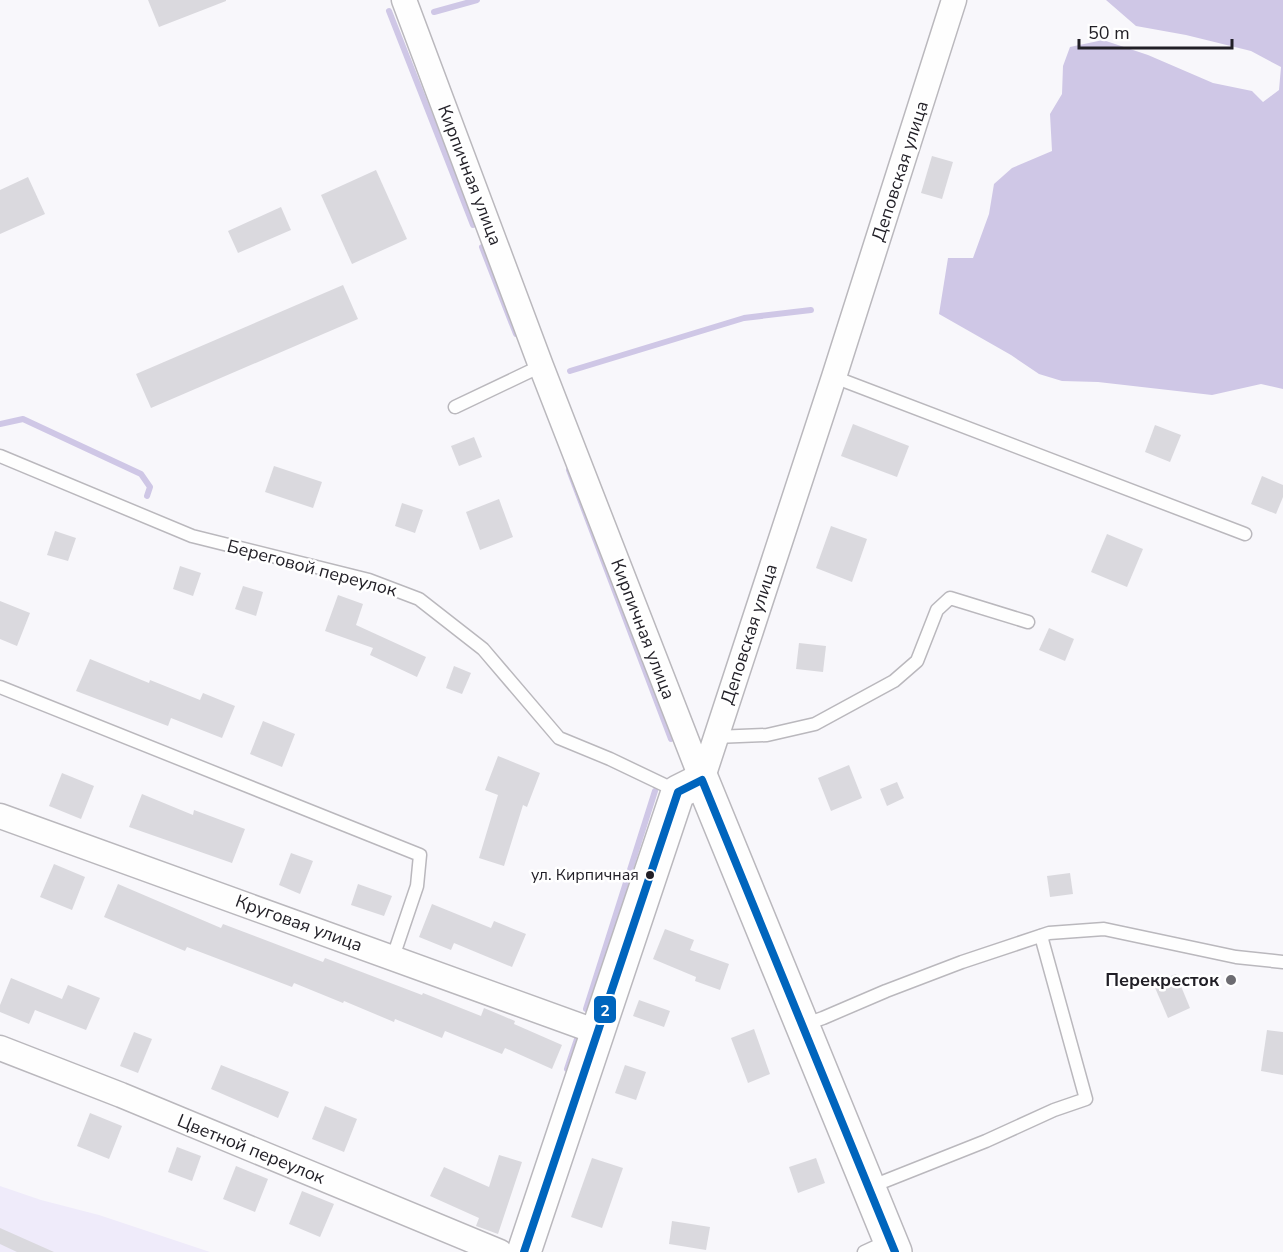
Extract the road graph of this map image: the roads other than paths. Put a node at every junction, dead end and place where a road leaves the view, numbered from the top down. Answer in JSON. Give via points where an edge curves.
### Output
{"nodes":[{"id":1,"x":404,"y":0,"type":"edge"},
{"id":2,"x":954,"y":0,"type":"edge"},
{"id":3,"x":541,"y":366,"type":"junction"},
{"id":4,"x":834,"y":377,"type":"junction"},
{"id":5,"x":455,"y":407,"type":"dead end"},
{"id":6,"x":0,"y":456,"type":"edge"},
{"id":7,"x":1245,"y":534,"type":"dead end"},
{"id":8,"x":1028,"y":622,"type":"dead end"},
{"id":9,"x":0,"y":687,"type":"edge"},
{"id":10,"x":715,"y":737,"type":"junction"},
{"id":11,"x":690,"y":786,"type":"junction"},
{"id":12,"x":0,"y":816,"type":"edge"},
{"id":13,"x":1041,"y":936,"type":"junction"},
{"id":14,"x":393,"y":957,"type":"junction"},
{"id":15,"x":1283,"y":962,"type":"edge"},
{"id":16,"x":802,"y":1025,"type":"junction"},
{"id":17,"x":597,"y":1032,"type":"junction"},
{"id":18,"x":0,"y":1048,"type":"edge"},
{"id":19,"x":869,"y":1188,"type":"junction"},
{"id":20,"x":883,"y":1248,"type":"edge"},
{"id":21,"x":500,"y":1252,"type":"edge"},
{"id":22,"x":524,"y":1252,"type":"edge"}],
"edges":[{"from":1,"to":3,"type":"street","name":"Кирпичная улица"},
{"from":2,"to":4,"type":"street","name":"Деповская улица"},
{"from":3,"to":5,"type":"lane"},
{"from":3,"to":11,"type":"street","name":"Кирпичная улица"},
{"from":4,"to":7,"type":"lane"},
{"from":4,"to":10,"type":"street","name":"Деповская улица"},
{"from":6,"to":11,"type":"lane","name":"Береговой переулок","via":[[192,536],[369,580],[418,599],[483,649],[559,738]]},
{"from":8,"to":10,"type":"lane","via":[[950,598],[937,610],[917,661],[894,681],[815,724],[767,735]]},
{"from":9,"to":14,"type":"lane","via":[[420,855],[417,886]]},
{"from":10,"to":11,"type":"street","name":"Деповская улица"},
{"from":11,"to":16,"type":"street","name":"Кирпичная улица"},
{"from":11,"to":17,"type":"street","name":"Деповская улица"},
{"from":12,"to":14,"type":"street","name":"Круговая улица"},
{"from":13,"to":15,"type":"lane","via":[[1104,929],[1236,957]]},
{"from":13,"to":16,"type":"lane","via":[[886,990]]},
{"from":13,"to":19,"type":"lane","via":[[1086,1099]]},
{"from":14,"to":17,"type":"street","name":"Круговая улица"},
{"from":16,"to":19,"type":"street","name":"Кирпичная улица"},
{"from":17,"to":22,"type":"street","name":"Деповская улица"},
{"from":18,"to":21,"type":"street","name":"Цветной переулок"},
{"from":19,"to":20,"type":"street","name":"Кирпичная улица"}]}
